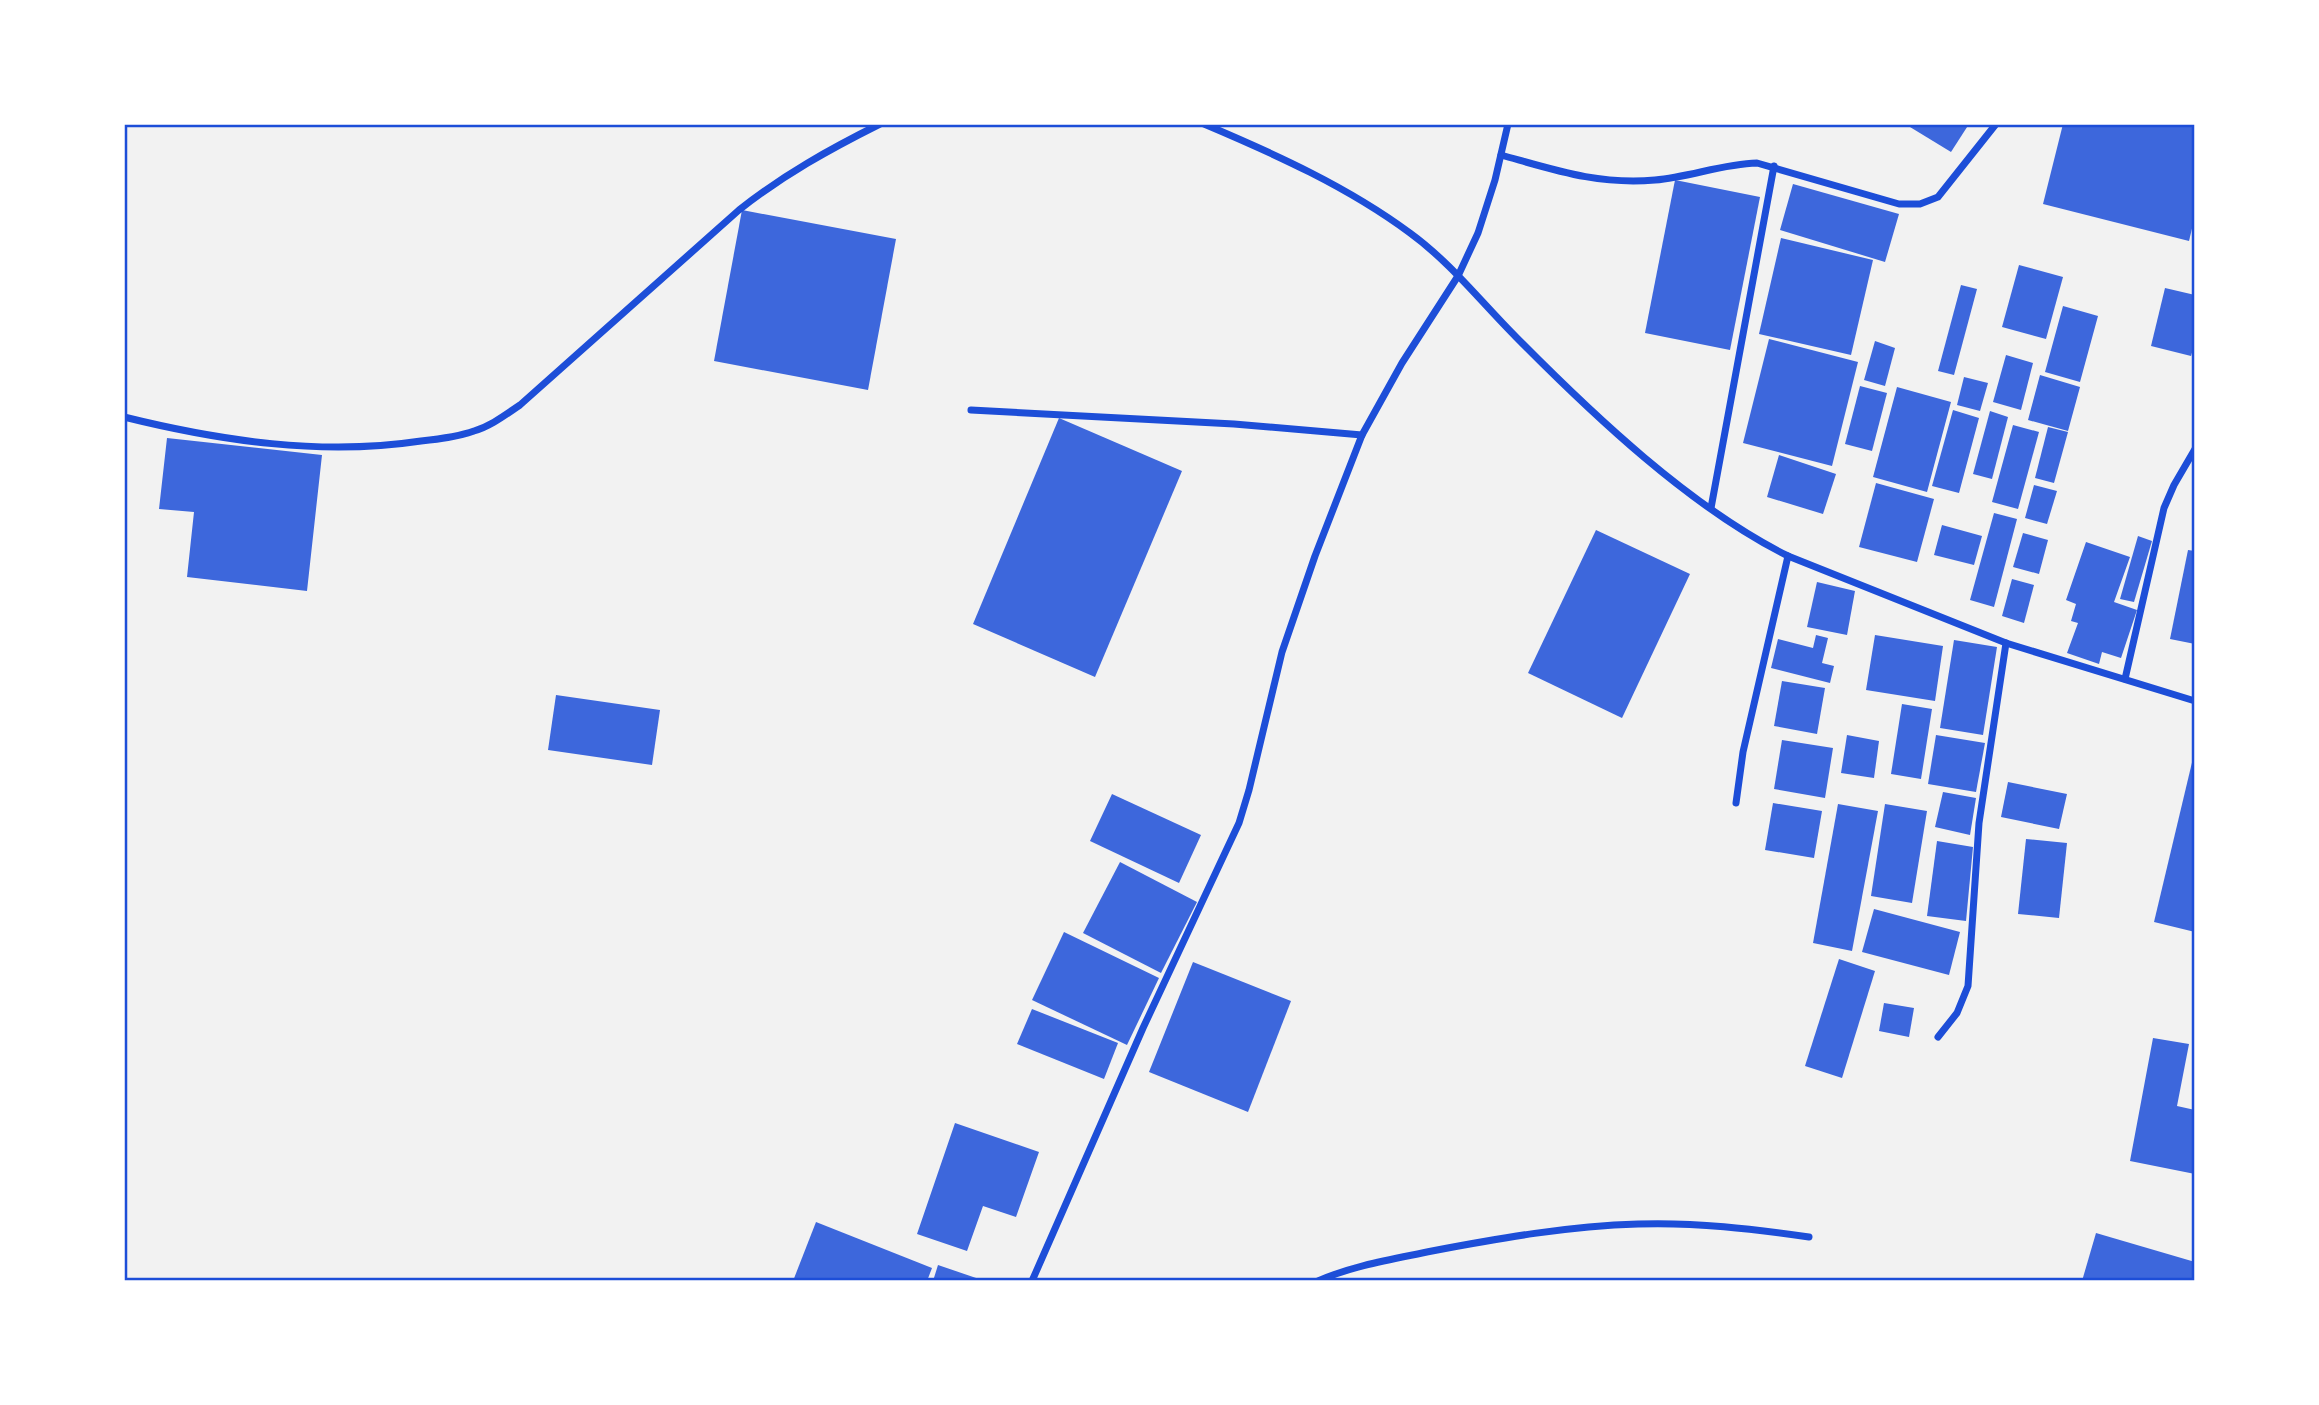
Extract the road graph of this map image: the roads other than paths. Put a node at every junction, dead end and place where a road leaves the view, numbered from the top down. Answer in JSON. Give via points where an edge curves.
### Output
{"nodes":[{"id":1,"x":880,"y":124,"type":"edge"},
{"id":2,"x":1204,"y":124,"type":"edge"},
{"id":3,"x":1508,"y":124,"type":"edge"},
{"id":4,"x":1996,"y":124,"type":"edge"},
{"id":5,"x":1501,"y":155,"type":"junction"},
{"id":6,"x":1774,"y":166,"type":"junction"},
{"id":7,"x":1458,"y":276,"type":"junction"},
{"id":8,"x":971,"y":410,"type":"dead end"},
{"id":9,"x":124,"y":417,"type":"edge"},
{"id":10,"x":1362,"y":435,"type":"junction"},
{"id":11,"x":2195,"y":449,"type":"edge"},
{"id":12,"x":1711,"y":508,"type":"junction"},
{"id":13,"x":1788,"y":556,"type":"junction"},
{"id":14,"x":2006,"y":643,"type":"junction"},
{"id":15,"x":2124,"y":679,"type":"junction"},
{"id":16,"x":2195,"y":701,"type":"edge"},
{"id":17,"x":1736,"y":803,"type":"dead end"},
{"id":18,"x":1938,"y":1037,"type":"dead end"},
{"id":19,"x":1809,"y":1237,"type":"dead end"},
{"id":20,"x":1032,"y":1281,"type":"edge"},
{"id":21,"x":1318,"y":1281,"type":"edge"}],
"edges":[{"from":1,"to":9,"type":"street","via":[[767,187],[520,405],[475,431],[395,445],[296,446],[262,444]]},
{"from":2,"to":7,"type":"street","via":[[1265,150],[1377,211],[1411,233]]},
{"from":3,"to":5,"type":"street"},
{"from":4,"to":6,"type":"street","via":[[1938,198],[1920,204],[1899,204]]},
{"from":5,"to":6,"type":"street","via":[[1604,181],[1688,176],[1737,163]]},
{"from":5,"to":7,"type":"street","via":[[1488,208]]},
{"from":6,"to":12,"type":"street"},
{"from":7,"to":10,"type":"street"},
{"from":7,"to":12,"type":"street","via":[[1622,438]]},
{"from":8,"to":10,"type":"street"},
{"from":10,"to":20,"type":"street","via":[[1297,604],[1239,823]]},
{"from":11,"to":15,"type":"street","via":[[2164,508]]},
{"from":12,"to":13,"type":"street"},
{"from":13,"to":14,"type":"street"},
{"from":13,"to":17,"type":"street","via":[[1742,752]]},
{"from":14,"to":15,"type":"street"},
{"from":14,"to":18,"type":"street","via":[[1979,823],[1968,986],[1957,1013]]},
{"from":15,"to":16,"type":"street"},
{"from":19,"to":21,"type":"street","via":[[1700,1225],[1567,1229],[1399,1258]]}]}
